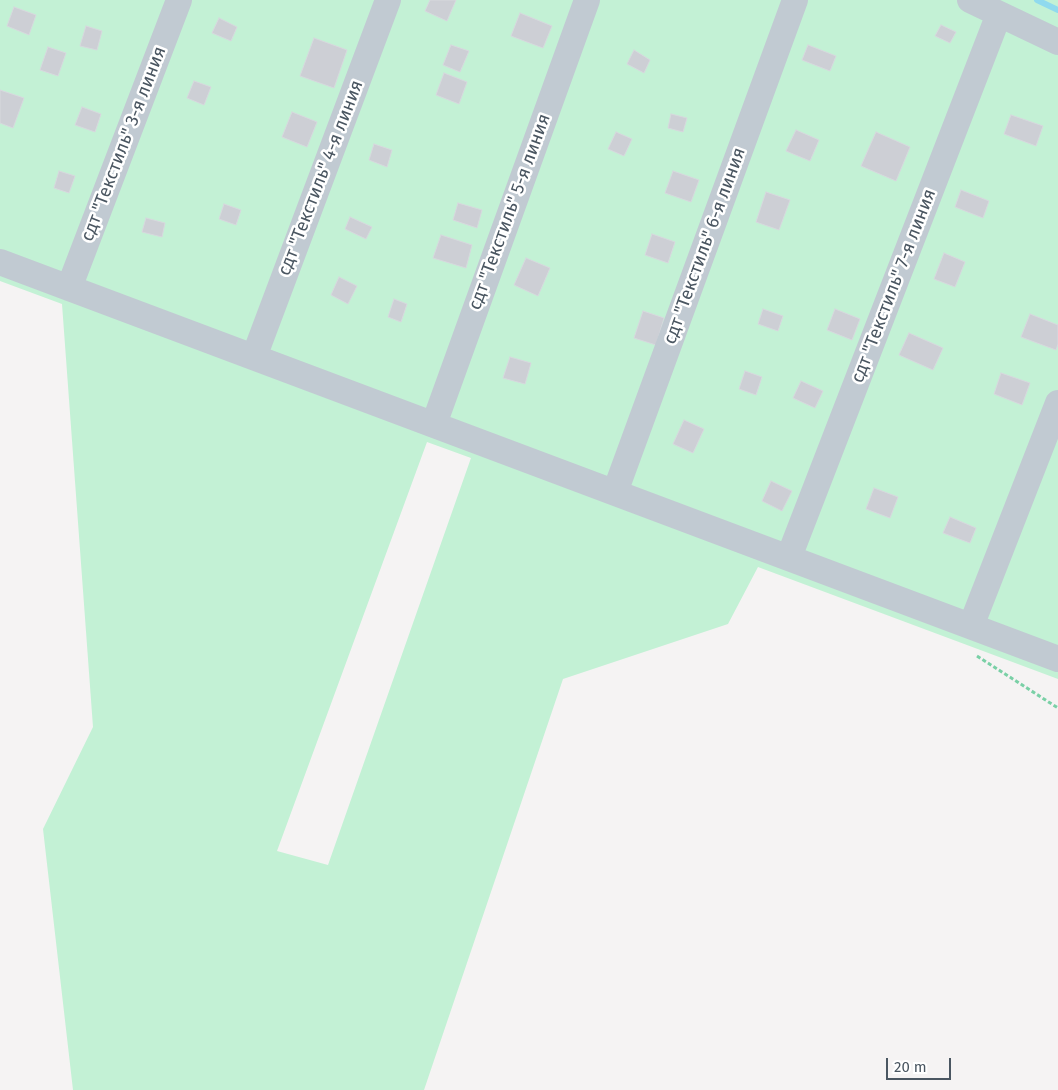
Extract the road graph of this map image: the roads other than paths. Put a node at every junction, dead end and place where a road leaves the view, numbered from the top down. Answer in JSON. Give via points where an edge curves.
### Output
{"nodes":[{"id":1,"x":179,"y":0,"type":"edge"},
{"id":2,"x":388,"y":0,"type":"edge"},
{"id":3,"x":586,"y":0,"type":"edge"},
{"id":4,"x":795,"y":0,"type":"edge"},
{"id":5,"x":970,"y":0,"type":"edge"},
{"id":6,"x":999,"y":14,"type":"junction"},
{"id":7,"x":1058,"y":42,"type":"edge"},
{"id":8,"x":0,"y":262,"type":"edge"},
{"id":9,"x":69,"y":288,"type":"junction"},
{"id":10,"x":254,"y":357,"type":"junction"},
{"id":11,"x":1058,"y":403,"type":"edge"},
{"id":12,"x":434,"y":424,"type":"junction"},
{"id":13,"x":614,"y":492,"type":"junction"},
{"id":14,"x":789,"y":558,"type":"junction"},
{"id":15,"x":971,"y":626,"type":"junction"},
{"id":16,"x":1058,"y":658,"type":"edge"}],
"edges":[{"from":1,"to":9,"type":"street","name":"сдт \"Текстиль\" 3-я линия"},
{"from":2,"to":10,"type":"street","name":"сдт \"Текстиль\" 4-я линия"},
{"from":3,"to":12,"type":"street","name":"сдт \"Текстиль\" 5-я линия"},
{"from":4,"to":13,"type":"street","name":"сдт \"Текстиль\" 6-я линия"},
{"from":5,"to":6,"type":"street"},
{"from":6,"to":7,"type":"street"},
{"from":6,"to":14,"type":"street","name":"сдт \"Текстиль\" 7-я линия"},
{"from":8,"to":9,"type":"street"},
{"from":9,"to":10,"type":"street"},
{"from":10,"to":12,"type":"street"},
{"from":11,"to":15,"type":"street"},
{"from":12,"to":13,"type":"street"},
{"from":13,"to":14,"type":"street"},
{"from":14,"to":15,"type":"street"},
{"from":15,"to":16,"type":"street"}]}
